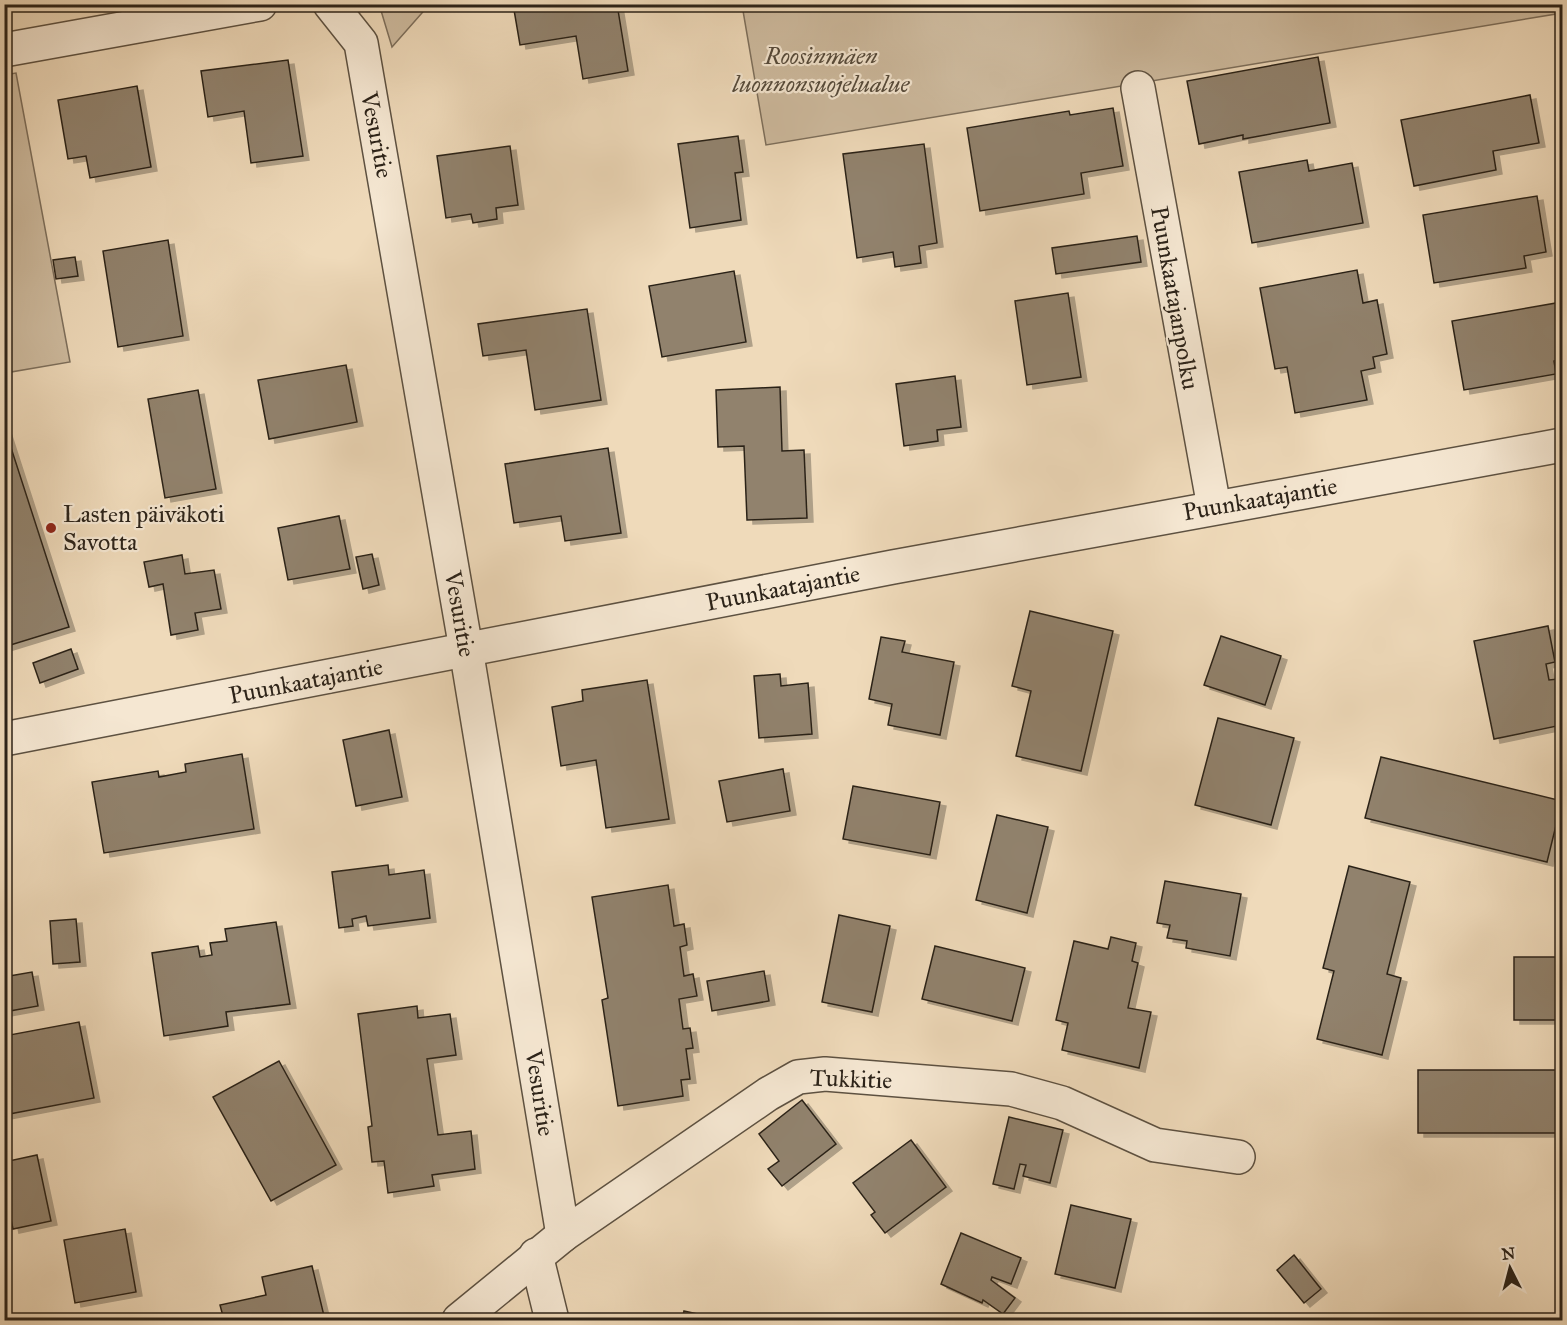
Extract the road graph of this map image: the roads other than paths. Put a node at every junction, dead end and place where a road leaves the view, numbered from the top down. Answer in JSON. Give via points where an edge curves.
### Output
{"nodes":[{"id":1,"x":260,"y":4,"type":"edge"},
{"id":2,"x":330,"y":4,"type":"edge"},
{"id":3,"x":4,"y":50,"type":"edge"},
{"id":4,"x":1138,"y":88,"type":"dead end"},
{"id":5,"x":1563,"y":445,"type":"edge"},
{"id":6,"x":1214,"y":507,"type":"junction"},
{"id":7,"x":466,"y":649,"type":"junction"},
{"id":8,"x":4,"y":739,"type":"edge"},
{"id":9,"x":1238,"y":1157,"type":"dead end"},
{"id":10,"x":563,"y":1235,"type":"junction"},
{"id":11,"x":536,"y":1255,"type":"junction"},
{"id":12,"x":459,"y":1320,"type":"edge"},
{"id":13,"x":552,"y":1320,"type":"edge"}],
"edges":[{"from":1,"to":3,"type":"street"},
{"from":2,"to":7,"type":"street","name":"Vesuritie","via":[[361,43]]},
{"from":4,"to":6,"type":"street","name":"Puunkaatajanpolku"},
{"from":5,"to":6,"type":"street","name":"Puunkaatajantie"},
{"from":6,"to":7,"type":"street","name":"Puunkaatajantie"},
{"from":7,"to":8,"type":"street","name":"Puunkaatajantie"},
{"from":7,"to":10,"type":"street","name":"Vesuritie"},
{"from":9,"to":10,"type":"street","name":"Tukkitie","via":[[1155,1144],[1062,1103],[1011,1089],[825,1074],[798,1077]]},
{"from":10,"to":11,"type":"street","name":"Tukkitie"},
{"from":11,"to":12,"type":"street","name":"Tukkitie"},
{"from":11,"to":13,"type":"street"}]}
